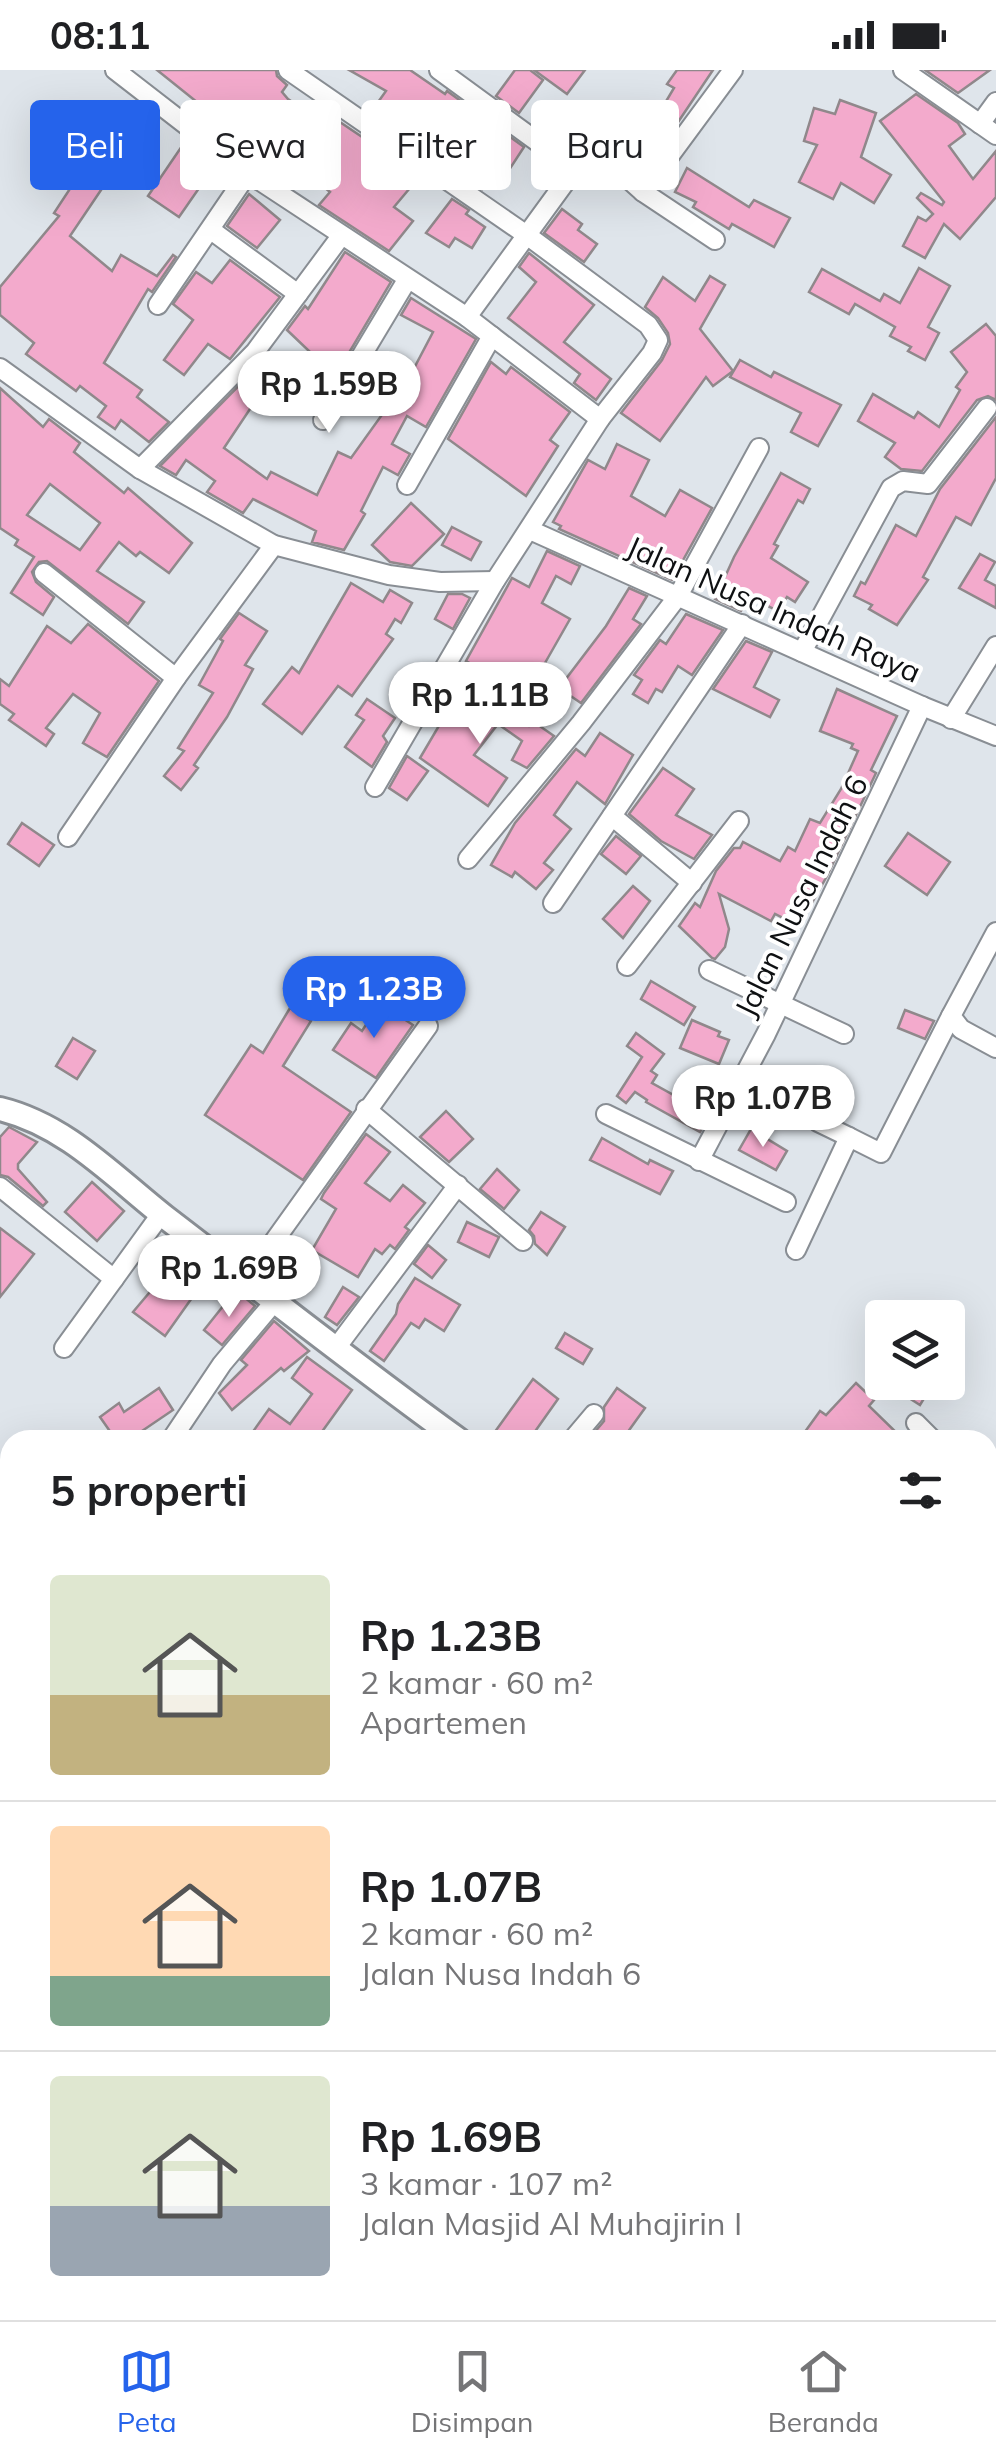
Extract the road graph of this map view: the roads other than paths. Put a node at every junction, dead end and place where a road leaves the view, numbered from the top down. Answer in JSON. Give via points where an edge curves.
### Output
{"nodes":[{"id":1,"x":288,"y":70,"type":"edge"},
{"id":2,"x":439,"y":70,"type":"edge"},
{"id":3,"x":734,"y":70,"type":"edge"},
{"id":4,"x":117,"y":71,"type":"edge"},
{"id":5,"x":913,"y":73,"type":"edge"},
{"id":6,"x":996,"y":102,"type":"edge"},
{"id":7,"x":180,"y":120,"type":"edge"},
{"id":8,"x":988,"y":129,"type":"edge"},
{"id":9,"x":237,"y":190,"type":"edge"},
{"id":10,"x":273,"y":190,"type":"edge"},
{"id":11,"x":643,"y":192,"type":"joint"},
{"id":12,"x":212,"y":230,"type":"junction"},
{"id":13,"x":340,"y":236,"type":"junction"},
{"id":14,"x":528,"y":236,"type":"junction"},
{"id":15,"x":715,"y":240,"type":"dead end"},
{"id":16,"x":407,"y":280,"type":"junction"},
{"id":17,"x":298,"y":294,"type":"junction"},
{"id":18,"x":158,"y":305,"type":"dead end"},
{"id":19,"x":467,"y":317,"type":"junction"},
{"id":20,"x":492,"y":336,"type":"junction"},
{"id":21,"x":0,"y":368,"type":"edge"},
{"id":22,"x":987,"y":408,"type":"dead end"},
{"id":23,"x":600,"y":419,"type":"junction"},
{"id":24,"x":323,"y":420,"type":"dead end"},
{"id":25,"x":759,"y":448,"type":"dead end"},
{"id":26,"x":140,"y":469,"type":"junction"},
{"id":27,"x":407,"y":486,"type":"dead end"},
{"id":28,"x":530,"y":530,"type":"junction"},
{"id":29,"x":274,"y":546,"type":"junction"},
{"id":30,"x":44,"y":573,"type":"dead end"},
{"id":31,"x":495,"y":581,"type":"junction"},
{"id":32,"x":678,"y":596,"type":"junction"},
{"id":33,"x":742,"y":624,"type":"junction"},
{"id":34,"x":996,"y":646,"type":"edge"},
{"id":35,"x":802,"y":652,"type":"junction"},
{"id":36,"x":176,"y":678,"type":"junction"},
{"id":37,"x":922,"y":706,"type":"junction"},
{"id":38,"x":951,"y":718,"type":"junction"},
{"id":39,"x":996,"y":736,"type":"edge"},
{"id":40,"x":375,"y":786,"type":"dead end"},
{"id":41,"x":612,"y":816,"type":"junction"},
{"id":42,"x":739,"y":820,"type":"dead end"},
{"id":43,"x":68,"y":837,"type":"dead end"},
{"id":44,"x":468,"y":859,"type":"dead end"},
{"id":45,"x":692,"y":883,"type":"junction"},
{"id":46,"x":552,"y":903,"type":"dead end"},
{"id":47,"x":996,"y":932,"type":"edge"},
{"id":48,"x":627,"y":966,"type":"dead end"},
{"id":49,"x":709,"y":970,"type":"dead end"},
{"id":50,"x":780,"y":1005,"type":"junction"},
{"id":51,"x":951,"y":1016,"type":"junction"},
{"id":52,"x":428,"y":1026,"type":"dead end"},
{"id":53,"x":844,"y":1034,"type":"dead end"},
{"id":54,"x":996,"y":1048,"type":"edge"},
{"id":55,"x":0,"y":1108,"type":"edge"},
{"id":56,"x":366,"y":1108,"type":"junction"},
{"id":57,"x":606,"y":1114,"type":"dead end"},
{"id":58,"x":818,"y":1122,"type":"dead end"},
{"id":59,"x":849,"y":1137,"type":"junction"},
{"id":60,"x":698,"y":1161,"type":"junction"},
{"id":61,"x":458,"y":1184,"type":"junction"},
{"id":62,"x":0,"y":1186,"type":"edge"},
{"id":63,"x":786,"y":1202,"type":"dead end"},
{"id":64,"x":162,"y":1214,"type":"junction"},
{"id":65,"x":523,"y":1241,"type":"dead end"},
{"id":66,"x":796,"y":1250,"type":"dead end"},
{"id":67,"x":247,"y":1279,"type":"junction"},
{"id":68,"x":114,"y":1280,"type":"junction"},
{"id":69,"x":275,"y":1301,"type":"junction"},
{"id":70,"x":64,"y":1348,"type":"dead end"},
{"id":71,"x":336,"y":1348,"type":"junction"},
{"id":72,"x":594,"y":1414,"type":"dead end"},
{"id":73,"x":916,"y":1423,"type":"dead end"},
{"id":74,"x":178,"y":1430,"type":"edge"},
{"id":75,"x":446,"y":1430,"type":"edge"},
{"id":76,"x":580,"y":1430,"type":"edge"},
{"id":77,"x":923,"y":1430,"type":"edge"}],
"edges":[{"from":1,"to":14,"type":"street"},
{"from":2,"to":14,"type":"street","via":[[577,166]]},
{"from":3,"to":11,"type":"street"},
{"from":4,"to":7,"type":"street"},
{"from":5,"to":8,"type":"street"},
{"from":6,"to":8,"type":"street"},
{"from":9,"to":12,"type":"street"},
{"from":10,"to":13,"type":"street"},
{"from":11,"to":15,"type":"street"},
{"from":12,"to":17,"type":"street"},
{"from":12,"to":18,"type":"street"},
{"from":13,"to":16,"type":"street"},
{"from":13,"to":17,"type":"street"},
{"from":14,"to":19,"type":"street"},
{"from":14,"to":23,"type":"street","via":[[648,325],[658,340]]},
{"from":16,"to":19,"type":"street"},
{"from":16,"to":24,"type":"street"},
{"from":17,"to":26,"type":"street","via":[[255,352]]},
{"from":19,"to":20,"type":"street"},
{"from":20,"to":23,"type":"street"},
{"from":20,"to":27,"type":"street"},
{"from":21,"to":26,"type":"street"},
{"from":22,"to":35,"type":"street","via":[[928,484],[902,481],[891,488]]},
{"from":23,"to":28,"type":"street"},
{"from":25,"to":32,"type":"street"},
{"from":26,"to":29,"type":"street"},
{"from":28,"to":31,"type":"street"},
{"from":28,"to":32,"type":"street","name":"Jalan Nusa Indah Raya"},
{"from":29,"to":31,"type":"street","via":[[389,575]]},
{"from":29,"to":36,"type":"street"},
{"from":30,"to":36,"type":"street"},
{"from":31,"to":40,"type":"street"},
{"from":32,"to":33,"type":"street","name":"Jalan Nusa Indah Raya"},
{"from":32,"to":44,"type":"street"},
{"from":33,"to":35,"type":"street","name":"Jalan Nusa Indah Raya"},
{"from":33,"to":41,"type":"street"},
{"from":34,"to":38,"type":"street"},
{"from":35,"to":37,"type":"street","name":"Jalan Nusa Indah Raya"},
{"from":36,"to":43,"type":"street"},
{"from":37,"to":38,"type":"street","name":"Jalan Nusa Indah Raya"},
{"from":37,"to":50,"type":"street","name":"Jalan Nusa Indah 6"},
{"from":38,"to":39,"type":"street","name":"Jalan Nusa Indah Raya"},
{"from":41,"to":45,"type":"street"},
{"from":41,"to":46,"type":"street"},
{"from":42,"to":45,"type":"street"},
{"from":45,"to":48,"type":"street"},
{"from":47,"to":51,"type":"street"},
{"from":49,"to":50,"type":"street"},
{"from":50,"to":53,"type":"street"},
{"from":50,"to":60,"type":"street","name":"Jalan Nusa Indah 6"},
{"from":51,"to":54,"type":"street"},
{"from":51,"to":59,"type":"street","via":[[880,1153]]},
{"from":52,"to":56,"type":"street"},
{"from":55,"to":64,"type":"street","via":[[30,1116],[89,1154]]},
{"from":56,"to":61,"type":"street"},
{"from":56,"to":67,"type":"street"},
{"from":57,"to":60,"type":"street"},
{"from":58,"to":59,"type":"street"},
{"from":59,"to":66,"type":"street"},
{"from":60,"to":63,"type":"street"},
{"from":61,"to":65,"type":"street"},
{"from":61,"to":71,"type":"street"},
{"from":62,"to":68,"type":"street"},
{"from":64,"to":67,"type":"street"},
{"from":64,"to":68,"type":"street"},
{"from":67,"to":69,"type":"street"},
{"from":68,"to":70,"type":"street"},
{"from":69,"to":71,"type":"street"},
{"from":69,"to":74,"type":"street"},
{"from":71,"to":75,"type":"street"},
{"from":72,"to":76,"type":"street"},
{"from":73,"to":77,"type":"street"}]}
